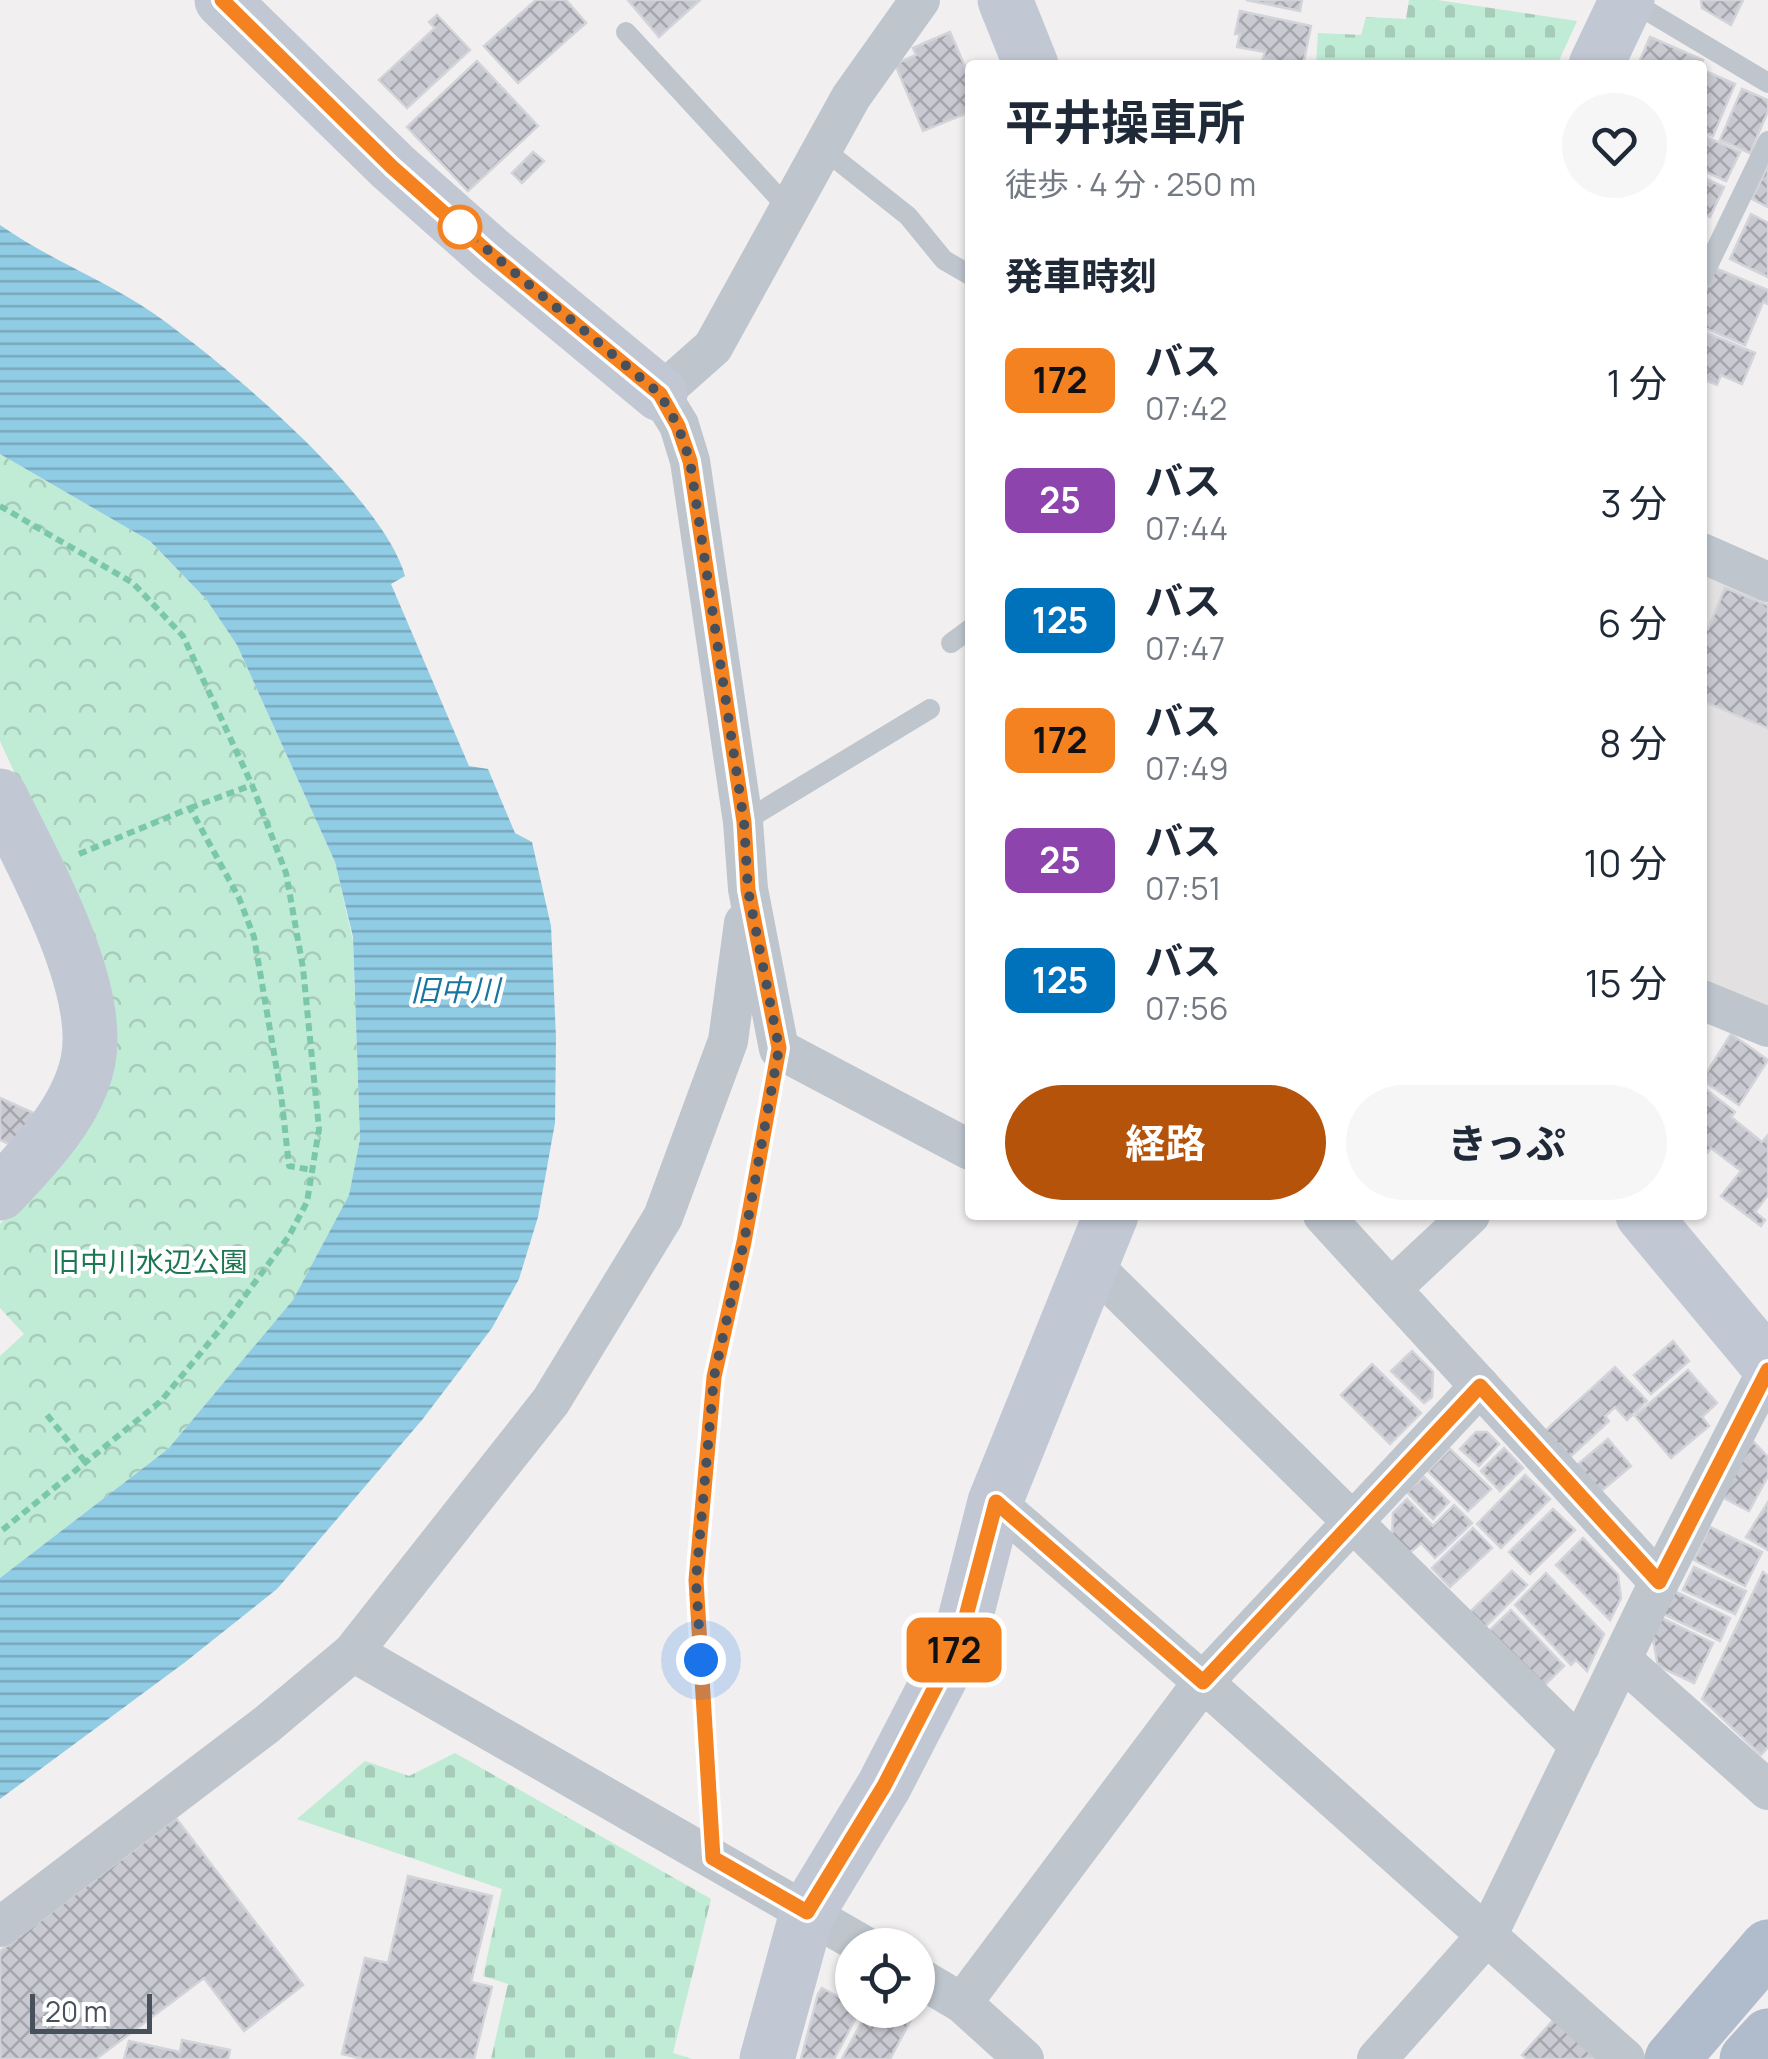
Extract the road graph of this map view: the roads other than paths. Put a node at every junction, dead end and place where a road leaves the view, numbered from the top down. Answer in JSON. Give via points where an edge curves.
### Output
{"nodes":[{"id":1,"x":222,"y":0,"type":"edge"},
{"id":2,"x":920,"y":0,"type":"edge"},
{"id":3,"x":1005,"y":0,"type":"edge"},
{"id":4,"x":1628,"y":0,"type":"edge"},
{"id":5,"x":626,"y":32,"type":"dead end"},
{"id":6,"x":1030,"y":60,"type":"edge"},
{"id":7,"x":1598,"y":60,"type":"edge"},
{"id":8,"x":1768,"y":83,"type":"edge"},
{"id":9,"x":1768,"y":141,"type":"edge"},
{"id":10,"x":822,"y":148,"type":"junction"},
{"id":11,"x":788,"y":209,"type":"junction"},
{"id":12,"x":1707,"y":268,"type":"edge"},
{"id":13,"x":965,"y":272,"type":"edge"},
{"id":14,"x":660,"y":394,"type":"junction"},
{"id":15,"x":1707,"y":555,"type":"edge"},
{"id":16,"x":1768,"y":582,"type":"edge"},
{"id":17,"x":965,"y":633,"type":"edge"},
{"id":18,"x":952,"y":642,"type":"dead end"},
{"id":19,"x":930,"y":709,"type":"dead end"},
{"id":20,"x":0,"y":796,"type":"edge"},
{"id":21,"x":744,"y":822,"type":"junction"},
{"id":22,"x":748,"y":890,"type":"junction"},
{"id":23,"x":1707,"y":1002,"type":"edge"},
{"id":24,"x":1768,"y":1027,"type":"edge"},
{"id":25,"x":779,"y":1048,"type":"junction"},
{"id":26,"x":965,"y":1147,"type":"edge"},
{"id":27,"x":0,"y":1193,"type":"edge"},
{"id":28,"x":1328,"y":1220,"type":"edge"},
{"id":29,"x":1465,"y":1220,"type":"edge"},
{"id":30,"x":1647,"y":1220,"type":"edge"},
{"id":31,"x":1673,"y":1220,"type":"edge"},
{"id":32,"x":1101,"y":1230,"type":"edge"},
{"id":33,"x":1391,"y":1289,"type":"junction"},
{"id":34,"x":1768,"y":1307,"type":"edge"},
{"id":35,"x":1768,"y":1367,"type":"edge"},
{"id":36,"x":1480,"y":1386,"type":"junction"},
{"id":37,"x":996,"y":1502,"type":"junction"},
{"id":38,"x":1351,"y":1523,"type":"junction"},
{"id":39,"x":1659,"y":1582,"type":"junction"},
{"id":40,"x":354,"y":1652,"type":"junction"},
{"id":41,"x":1622,"y":1660,"type":"junction"},
{"id":42,"x":1203,"y":1682,"type":"junction"},
{"id":43,"x":1580,"y":1746,"type":"junction"},
{"id":44,"x":1768,"y":1790,"type":"edge"},
{"id":45,"x":713,"y":1858,"type":"junction"},
{"id":46,"x":807,"y":1912,"type":"junction"},
{"id":47,"x":0,"y":1927,"type":"edge"},
{"id":48,"x":835,"y":1929,"type":"edge"},
{"id":49,"x":1488,"y":1934,"type":"junction"},
{"id":50,"x":1768,"y":1947,"type":"edge"},
{"id":51,"x":935,"y":1987,"type":"edge"},
{"id":52,"x":962,"y":2003,"type":"junction"},
{"id":53,"x":1768,"y":2036,"type":"edge"},
{"id":54,"x":767,"y":2059,"type":"edge"},
{"id":55,"x":1024,"y":2059,"type":"edge"},
{"id":56,"x":1378,"y":2059,"type":"edge"},
{"id":57,"x":1625,"y":2059,"type":"edge"},
{"id":58,"x":1672,"y":2059,"type":"edge"},
{"id":59,"x":1746,"y":2059,"type":"edge"}],
"edges":[{"from":1,"to":14,"type":"street","via":[[392,167]]},
{"from":2,"to":10,"type":"street"},
{"from":3,"to":6,"type":"street"},
{"from":4,"to":7,"type":"street"},
{"from":4,"to":8,"type":"lane"},
{"from":5,"to":11,"type":"lane"},
{"from":9,"to":12,"type":"lane"},
{"from":10,"to":11,"type":"street"},
{"from":10,"to":13,"type":"lane","via":[[908,216],[944,260]]},
{"from":11,"to":14,"type":"street","via":[[713,347]]},
{"from":14,"to":21,"type":"street","via":[[690,461]]},
{"from":15,"to":16,"type":"street"},
{"from":17,"to":18,"type":"lane"},
{"from":19,"to":21,"type":"lane"},
{"from":20,"to":27,"type":"street","via":[[81,982],[90,1022],[88,1063],[71,1103]]},
{"from":21,"to":22,"type":"street"},
{"from":22,"to":25,"type":"street"},
{"from":22,"to":40,"type":"street","via":[[728,1041],[663,1216],[551,1401]]},
{"from":23,"to":24,"type":"street"},
{"from":25,"to":26,"type":"street"},
{"from":25,"to":45,"type":"lane","via":[[714,1377],[696,1580]]},
{"from":28,"to":33,"type":"street"},
{"from":29,"to":33,"type":"street"},
{"from":30,"to":35,"type":"street"},
{"from":31,"to":34,"type":"street"},
{"from":32,"to":37,"type":"street"},
{"from":32,"to":38,"type":"street"},
{"from":33,"to":36,"type":"street"},
{"from":35,"to":39,"type":"street"},
{"from":36,"to":38,"type":"street"},
{"from":36,"to":39,"type":"street"},
{"from":37,"to":42,"type":"street"},
{"from":37,"to":46,"type":"street","via":[[960,1639],[884,1786]]},
{"from":38,"to":42,"type":"street"},
{"from":38,"to":43,"type":"street"},
{"from":39,"to":41,"type":"street"},
{"from":40,"to":45,"type":"street"},
{"from":40,"to":47,"type":"street"},
{"from":41,"to":43,"type":"street"},
{"from":41,"to":44,"type":"street"},
{"from":42,"to":49,"type":"street"},
{"from":42,"to":52,"type":"street"},
{"from":43,"to":49,"type":"street"},
{"from":45,"to":46,"type":"street"},
{"from":46,"to":48,"type":"street"},
{"from":46,"to":54,"type":"street"},
{"from":49,"to":56,"type":"street"},
{"from":49,"to":57,"type":"street"},
{"from":50,"to":58,"type":"main road"},
{"from":51,"to":52,"type":"street"},
{"from":52,"to":55,"type":"street"},
{"from":53,"to":59,"type":"main road"}]}
